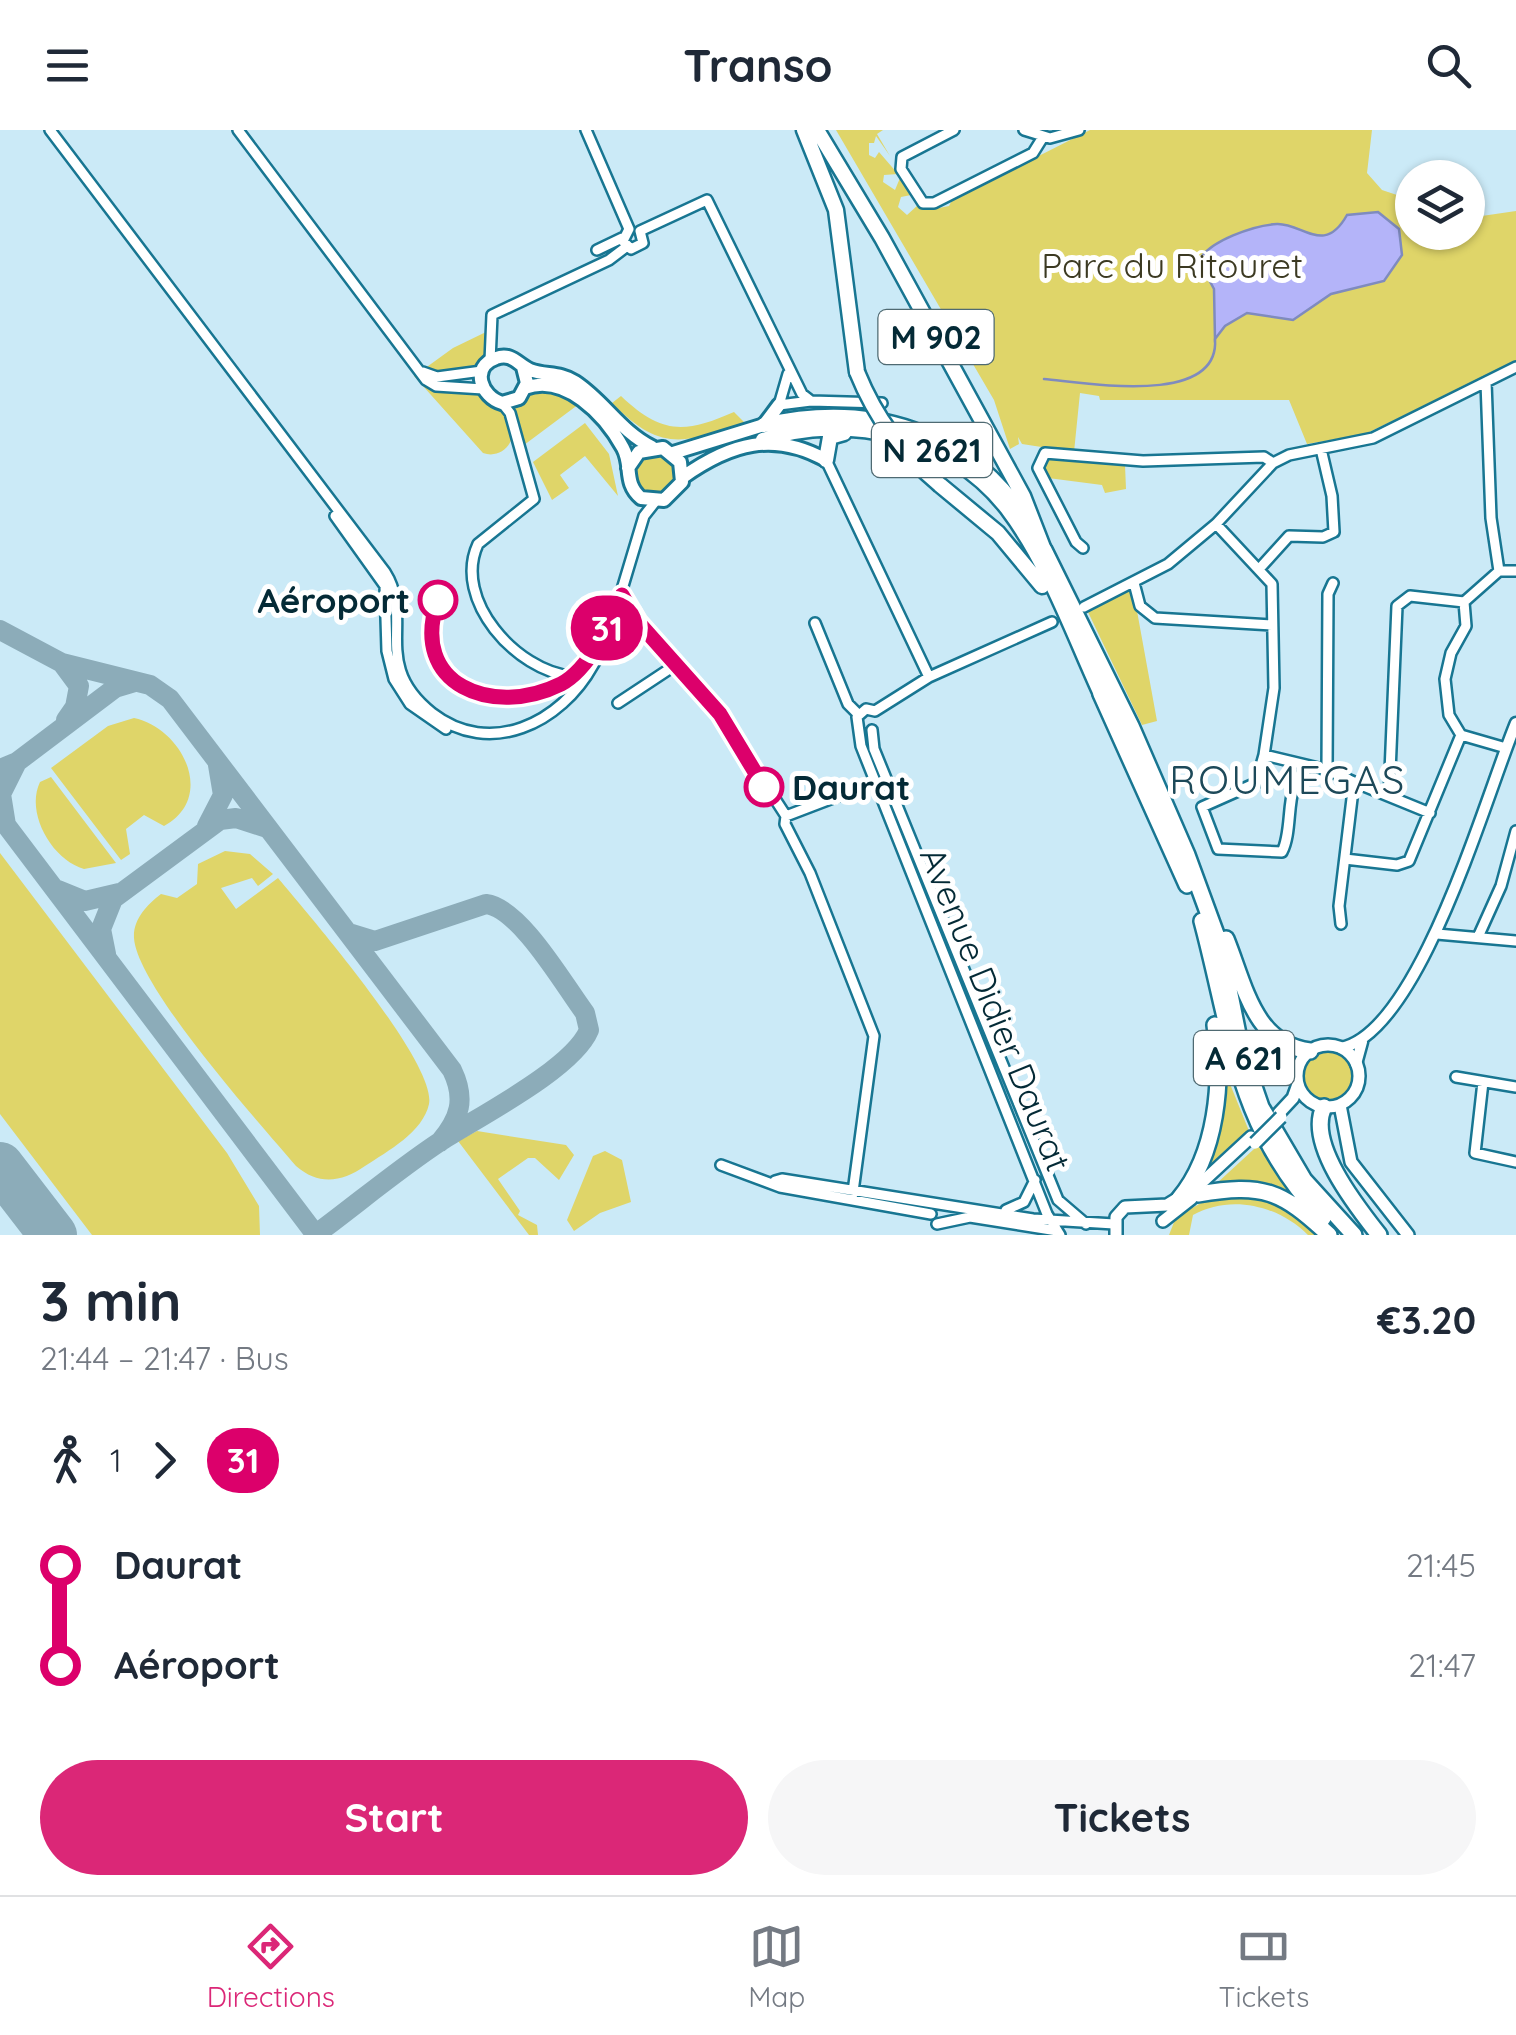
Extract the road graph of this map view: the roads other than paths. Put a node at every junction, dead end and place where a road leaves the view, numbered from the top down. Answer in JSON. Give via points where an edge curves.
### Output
{"nodes":[{"id":1,"x":50,"y":130,"type":"edge"},
{"id":2,"x":238,"y":130,"type":"edge"},
{"id":3,"x":586,"y":130,"type":"edge"},
{"id":4,"x":804,"y":130,"type":"edge"},
{"id":5,"x":817,"y":130,"type":"edge"},
{"id":6,"x":954,"y":130,"type":"edge"},
{"id":7,"x":1024,"y":130,"type":"edge"},
{"id":8,"x":1079,"y":130,"type":"edge"},
{"id":9,"x":1043,"y":137,"type":"junction"},
{"id":10,"x":640,"y":231,"type":"junction"},
{"id":11,"x":626,"y":238,"type":"junction"},
{"id":12,"x":597,"y":250,"type":"dead end"},
{"id":13,"x":493,"y":343,"type":"junction"},
{"id":14,"x":509,"y":357,"type":"junction"},
{"id":15,"x":486,"y":366,"type":"junction"},
{"id":16,"x":524,"y":366,"type":"junction"},
{"id":17,"x":1516,"y":367,"type":"edge"},
{"id":18,"x":420,"y":371,"type":"junction"},
{"id":19,"x":788,"y":374,"type":"junction"},
{"id":20,"x":1486,"y":382,"type":"junction"},
{"id":21,"x":526,"y":388,"type":"junction"},
{"id":22,"x":483,"y":389,"type":"junction"},
{"id":23,"x":811,"y":401,"type":"junction"},
{"id":24,"x":502,"y":403,"type":"junction"},
{"id":25,"x":882,"y":403,"type":"dead end"},
{"id":26,"x":778,"y":404,"type":"junction"},
{"id":27,"x":763,"y":433,"type":"junction"},
{"id":28,"x":883,"y":433,"type":"junction"},
{"id":29,"x":652,"y":447,"type":"junction"},
{"id":30,"x":1321,"y":449,"type":"junction"},
{"id":31,"x":673,"y":453,"type":"junction"},
{"id":32,"x":826,"y":460,"type":"junction"},
{"id":33,"x":1273,"y":463,"type":"junction"},
{"id":34,"x":628,"y":468,"type":"junction"},
{"id":35,"x":683,"y":476,"type":"junction"},
{"id":36,"x":655,"y":502,"type":"junction"},
{"id":37,"x":1216,"y":524,"type":"junction"},
{"id":38,"x":1083,"y":548,"type":"dead end"},
{"id":39,"x":1044,"y":550,"type":"junction"},
{"id":40,"x":1260,"y":568,"type":"junction"},
{"id":41,"x":1498,"y":571,"type":"junction"},
{"id":42,"x":1516,"y":571,"type":"edge"},
{"id":43,"x":1334,"y":582,"type":"dead end"},
{"id":44,"x":1134,"y":583,"type":"junction"},
{"id":45,"x":622,"y":595,"type":"junction"},
{"id":46,"x":1464,"y":602,"type":"junction"},
{"id":47,"x":1084,"y":607,"type":"dead end"},
{"id":48,"x":1052,"y":622,"type":"dead end"},
{"id":49,"x":611,"y":623,"type":"junction"},
{"id":50,"x":815,"y":623,"type":"dead end"},
{"id":51,"x":1272,"y":625,"type":"junction"},
{"id":52,"x":677,"y":664,"type":"junction"},
{"id":53,"x":929,"y":676,"type":"junction"},
{"id":54,"x":1101,"y":694,"type":"junction"},
{"id":55,"x":618,"y":703,"type":"dead end"},
{"id":56,"x":874,"y":711,"type":"junction"},
{"id":57,"x":858,"y":714,"type":"junction"},
{"id":58,"x":1516,"y":723,"type":"edge"},
{"id":59,"x":860,"y":728,"type":"junction"},
{"id":60,"x":872,"y":730,"type":"junction"},
{"id":61,"x":1461,"y":735,"type":"junction"},
{"id":62,"x":1514,"y":736,"type":"edge"},
{"id":63,"x":1506,"y":748,"type":"junction"},
{"id":64,"x":1264,"y":755,"type":"junction"},
{"id":65,"x":1310,"y":766,"type":"junction"},
{"id":66,"x":1327,"y":770,"type":"junction"},
{"id":67,"x":875,"y":782,"type":"junction"},
{"id":68,"x":1354,"y":782,"type":"junction"},
{"id":69,"x":1389,"y":796,"type":"junction"},
{"id":70,"x":1430,"y":813,"type":"junction"},
{"id":71,"x":786,"y":816,"type":"junction"},
{"id":72,"x":1516,"y":831,"type":"edge"},
{"id":73,"x":1187,"y":855,"type":"junction"},
{"id":74,"x":1345,"y":859,"type":"junction"},
{"id":75,"x":1341,"y":924,"type":"dead end"},
{"id":76,"x":1437,"y":934,"type":"junction"},
{"id":77,"x":1478,"y":937,"type":"junction"},
{"id":78,"x":1516,"y":941,"type":"edge"},
{"id":79,"x":1218,"y":992,"type":"junction"},
{"id":80,"x":1362,"y":1042,"type":"junction"},
{"id":81,"x":1341,"y":1048,"type":"junction"},
{"id":82,"x":1310,"y":1050,"type":"junction"},
{"id":83,"x":1356,"y":1064,"type":"junction"},
{"id":84,"x":1456,"y":1077,"type":"dead end"},
{"id":85,"x":1483,"y":1082,"type":"junction"},
{"id":86,"x":1298,"y":1084,"type":"junction"},
{"id":87,"x":1516,"y":1088,"type":"edge"},
{"id":88,"x":1325,"y":1105,"type":"junction"},
{"id":89,"x":1280,"y":1115,"type":"junction"},
{"id":90,"x":1253,"y":1140,"type":"junction"},
{"id":91,"x":1516,"y":1162,"type":"edge"},
{"id":92,"x":721,"y":1165,"type":"dead end"},
{"id":93,"x":1035,"y":1176,"type":"junction"},
{"id":94,"x":853,"y":1194,"type":"junction"},
{"id":95,"x":1198,"y":1194,"type":"junction"},
{"id":96,"x":1178,"y":1199,"type":"junction"},
{"id":97,"x":943,"y":1204,"type":"junction"},
{"id":98,"x":1151,"y":1206,"type":"junction"},
{"id":99,"x":999,"y":1211,"type":"junction"},
{"id":100,"x":931,"y":1214,"type":"junction"},
{"id":101,"x":1050,"y":1221,"type":"junction"},
{"id":102,"x":1163,"y":1221,"type":"junction"},
{"id":103,"x":950,"y":1222,"type":"junction"},
{"id":104,"x":937,"y":1224,"type":"junction"},
{"id":105,"x":1086,"y":1224,"type":"junction"},
{"id":106,"x":1115,"y":1230,"type":"edge"},
{"id":107,"x":1059,"y":1233,"type":"edge"},
{"id":108,"x":928,"y":1235,"type":"edge"},
{"id":109,"x":1162,"y":1235,"type":"edge"},
{"id":110,"x":1329,"y":1235,"type":"edge"},
{"id":111,"x":1340,"y":1235,"type":"edge"},
{"id":112,"x":1354,"y":1235,"type":"edge"},
{"id":113,"x":1380,"y":1235,"type":"edge"},
{"id":114,"x":1408,"y":1235,"type":"edge"}],
"edges":[{"from":1,"to":49,"type":"street","via":[[391,582],[394,650],[412,692],[450,726],[498,734],[526,728],[563,707],[583,684]]},
{"from":2,"to":18,"type":"street"},
{"from":3,"to":11,"type":"street"},
{"from":4,"to":54,"type":"highway","number":"M 902","bridge":true,"via":[[836,210],[857,372],[884,427],[1029,568]]},
{"from":5,"to":39,"type":"highway","number":"M 902","via":[[1023,496]]},
{"from":6,"to":9,"type":"street","via":[[902,157],[901,168],[923,203],[1032,153]]},
{"from":7,"to":9,"type":"street"},
{"from":8,"to":9,"type":"street"},
{"from":10,"to":11,"type":"street"},
{"from":10,"to":11,"type":"street","via":[[641,246]]},
{"from":10,"to":19,"type":"street","via":[[707,200]]},
{"from":11,"to":12,"type":"street"},
{"from":11,"to":13,"type":"street","via":[[604,263],[497,312],[489,322]]},
{"from":13,"to":14,"type":"street"},
{"from":13,"to":15,"type":"street"},
{"from":14,"to":15,"type":"main road"},
{"from":14,"to":16,"type":"main road"},
{"from":15,"to":18,"type":"street","via":[[436,377]]},
{"from":15,"to":22,"type":"main road"},
{"from":16,"to":21,"type":"main road"},
{"from":16,"to":29,"type":"main road","via":[[575,382]]},
{"from":17,"to":20,"type":"street"},
{"from":18,"to":22,"type":"street","via":[[436,386]]},
{"from":19,"to":23,"type":"street"},
{"from":19,"to":26,"type":"street"},
{"from":20,"to":30,"type":"street","via":[[1373,438]]},
{"from":20,"to":41,"type":"street"},
{"from":21,"to":24,"type":"main road"},
{"from":21,"to":34,"type":"main road","via":[[548,383],[575,394],[622,446]]},
{"from":22,"to":24,"type":"main road"},
{"from":23,"to":25,"type":"street"},
{"from":23,"to":26,"type":"street"},
{"from":24,"to":49,"type":"street","via":[[535,495],[527,509],[478,544],[479,608],[520,654],[564,676],[572,676]]},
{"from":26,"to":27,"type":"main road"},
{"from":27,"to":28,"type":"highway","number":"N 2621"},
{"from":27,"to":31,"type":"main road","number":"N 2621"},
{"from":27,"to":32,"type":"main road"},
{"from":27,"to":35,"type":"main road","number":"N 2621"},
{"from":27,"to":39,"type":"highway","number":"N 2621","via":[[850,414],[926,432],[1002,486]]},
{"from":28,"to":32,"type":"highway","via":[[830,437]]},
{"from":28,"to":54,"type":"highway","number":"N 2621","via":[[937,452],[985,485],[1016,520]]},
{"from":29,"to":31,"type":"main road"},
{"from":29,"to":34,"type":"main road"},
{"from":30,"to":33,"type":"street"},
{"from":30,"to":40,"type":"street","via":[[1334,532],[1288,536]]},
{"from":31,"to":35,"type":"main road"},
{"from":32,"to":53,"type":"street"},
{"from":33,"to":37,"type":"street"},
{"from":33,"to":38,"type":"street","via":[[1045,454],[1038,468]]},
{"from":34,"to":36,"type":"main road","via":[[631,488]]},
{"from":35,"to":36,"type":"main road","via":[[673,495]]},
{"from":36,"to":45,"type":"street","via":[[644,516]]},
{"from":37,"to":40,"type":"street"},
{"from":37,"to":44,"type":"street"},
{"from":39,"to":73,"type":"highway","number":"A 621"},
{"from":40,"to":51,"type":"street","via":[[1272,584]]},
{"from":41,"to":42,"type":"street"},
{"from":41,"to":46,"type":"street"},
{"from":43,"to":66,"type":"street","via":[[1328,594]]},
{"from":44,"to":47,"type":"street"},
{"from":44,"to":51,"type":"street","via":[[1140,606],[1155,618]]},
{"from":45,"to":49,"type":"street"},
{"from":45,"to":52,"type":"street"},
{"from":46,"to":61,"type":"street","via":[[1466,626],[1446,679],[1449,714]]},
{"from":46,"to":69,"type":"street","via":[[1410,596],[1397,606]]},
{"from":48,"to":53,"type":"street"},
{"from":50,"to":57,"type":"street"},
{"from":51,"to":64,"type":"street","via":[[1274,688]]},
{"from":52,"to":55,"type":"street"},
{"from":52,"to":71,"type":"street","via":[[720,714]]},
{"from":53,"to":56,"type":"street"},
{"from":54,"to":79,"type":"highway","number":"A 621","via":[[1202,922]]},
{"from":56,"to":57,"type":"street"},
{"from":56,"to":60,"type":"street","via":[[879,723]]},
{"from":57,"to":59,"type":"street"},
{"from":58,"to":62,"type":"street"},
{"from":59,"to":60,"type":"street"},
{"from":59,"to":67,"type":"street","name":"Avenue Didier Daurat"},
{"from":60,"to":105,"type":"street","name":"Avenue Didier Daurat","via":[[874,750],[1058,1200]]},
{"from":61,"to":63,"type":"street"},
{"from":61,"to":70,"type":"street"},
{"from":62,"to":63,"type":"street"},
{"from":63,"to":76,"type":"street"},
{"from":64,"to":65,"type":"street"},
{"from":64,"to":65,"type":"street","via":[[1256,783],[1202,808],[1218,849],[1282,852],[1294,785]]},
{"from":65,"to":66,"type":"street"},
{"from":66,"to":68,"type":"street"},
{"from":67,"to":71,"type":"street"},
{"from":67,"to":93,"type":"street","name":"Avenue Didier Daurat"},
{"from":68,"to":69,"type":"street"},
{"from":68,"to":74,"type":"street"},
{"from":69,"to":70,"type":"street"},
{"from":70,"to":74,"type":"street","via":[[1404,864]]},
{"from":71,"to":94,"type":"street","via":[[874,1036]]},
{"from":72,"to":77,"type":"street"},
{"from":73,"to":82,"type":"highway","via":[[1263,1026],[1278,1043]]},
{"from":73,"to":112,"type":"highway","number":"A 621","via":[[1220,946],[1241,1049],[1261,1106],[1304,1180]]},
{"from":74,"to":75,"type":"street"},
{"from":76,"to":77,"type":"street"},
{"from":76,"to":80,"type":"street"},
{"from":77,"to":78,"type":"street"},
{"from":79,"to":96,"type":"highway","via":[[1212,1004],[1217,1096],[1199,1168]]},
{"from":79,"to":111,"type":"highway","number":"A 621","via":[[1252,1113],[1284,1170]]},
{"from":80,"to":81,"type":"street"},
{"from":80,"to":83,"type":"street"},
{"from":81,"to":82,"type":"main road"},
{"from":81,"to":83,"type":"main road"},
{"from":82,"to":86,"type":"main road","via":[[1298,1067]]},
{"from":83,"to":88,"type":"main road","via":[[1358,1084]]},
{"from":84,"to":85,"type":"street"},
{"from":85,"to":87,"type":"street"},
{"from":85,"to":91,"type":"street","via":[[1475,1154]]},
{"from":86,"to":88,"type":"main road"},
{"from":86,"to":89,"type":"main road"},
{"from":88,"to":89,"type":"main road","via":[[1296,1105]]},
{"from":88,"to":113,"type":"highway","via":[[1318,1124],[1323,1143]]},
{"from":88,"to":114,"type":"main road","via":[[1351,1162]]},
{"from":89,"to":90,"type":"main road","bridge":true},
{"from":90,"to":95,"type":"main road"},
{"from":90,"to":96,"type":"main road"},
{"from":92,"to":94,"type":"street","via":[[775,1182]]},
{"from":93,"to":99,"type":"street","via":[[1024,1202]]},
{"from":93,"to":101,"type":"street","name":"Avenue Didier Daurat"},
{"from":94,"to":97,"type":"street"},
{"from":94,"to":100,"type":"street"},
{"from":95,"to":102,"type":"main road"},
{"from":95,"to":110,"type":"highway","via":[[1238,1186],[1269,1191]]},
{"from":96,"to":98,"type":"main road"},
{"from":97,"to":99,"type":"street"},
{"from":97,"to":100,"type":"street"},
{"from":97,"to":103,"type":"street","via":[[954,1215]]},
{"from":98,"to":102,"type":"main road"},
{"from":98,"to":106,"type":"main road","via":[[1125,1207]]},
{"from":99,"to":101,"type":"street"},
{"from":100,"to":104,"type":"street"},
{"from":101,"to":105,"type":"street","name":"Avenue Didier Daurat"},
{"from":101,"to":107,"type":"street"},
{"from":102,"to":109,"type":"main road"},
{"from":103,"to":104,"type":"street"},
{"from":103,"to":107,"type":"street","via":[[970,1218]]},
{"from":104,"to":108,"type":"street"},
{"from":105,"to":106,"type":"street","name":"Avenue Didier Daurat"}]}
